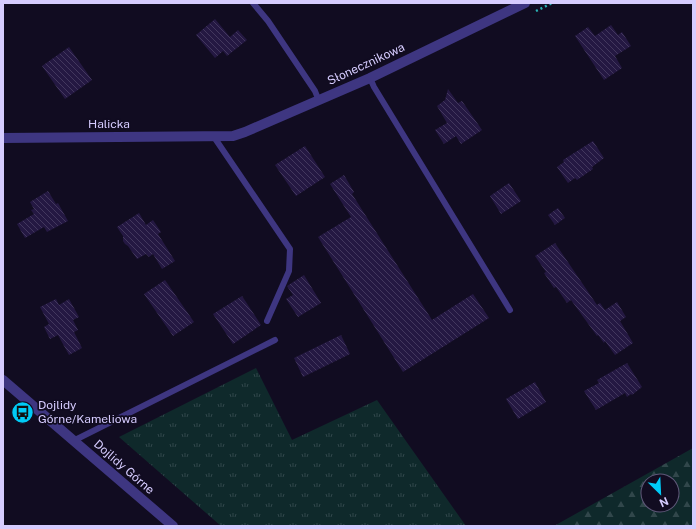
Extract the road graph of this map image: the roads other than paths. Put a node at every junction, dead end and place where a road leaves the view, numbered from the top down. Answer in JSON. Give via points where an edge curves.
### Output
{"nodes":[{"id":1,"x":253,"y":3,"type":"edge"},
{"id":2,"x":518,"y":4,"type":"edge"},
{"id":3,"x":370,"y":78,"type":"junction"},
{"id":4,"x":319,"y":101,"type":"junction"},
{"id":5,"x":214,"y":136,"type":"junction"},
{"id":6,"x":3,"y":138,"type":"edge"},
{"id":7,"x":510,"y":310,"type":"dead end"},
{"id":8,"x":267,"y":321,"type":"dead end"},
{"id":9,"x":275,"y":340,"type":"dead end"},
{"id":10,"x":3,"y":380,"type":"edge"},
{"id":11,"x":73,"y":440,"type":"junction"},
{"id":12,"x":173,"y":526,"type":"edge"}],
"edges":[{"from":1,"to":4,"type":"lane","via":[[268,21]]},
{"from":2,"to":3,"type":"street","name":"Słonecznikowa"},
{"from":3,"to":4,"type":"street","name":"Słonecznikowa"},
{"from":3,"to":7,"type":"lane"},
{"from":4,"to":5,"type":"street","name":"Słonecznikowa","via":[[245,132],[233,136]]},
{"from":5,"to":6,"type":"street","name":"Halicka"},
{"from":5,"to":8,"type":"lane","via":[[290,249],[289,272]]},
{"from":9,"to":11,"type":"lane"},
{"from":10,"to":11,"type":"street","name":"Dojlidy Górne"},
{"from":11,"to":12,"type":"street","name":"Dojlidy Górne"}]}
